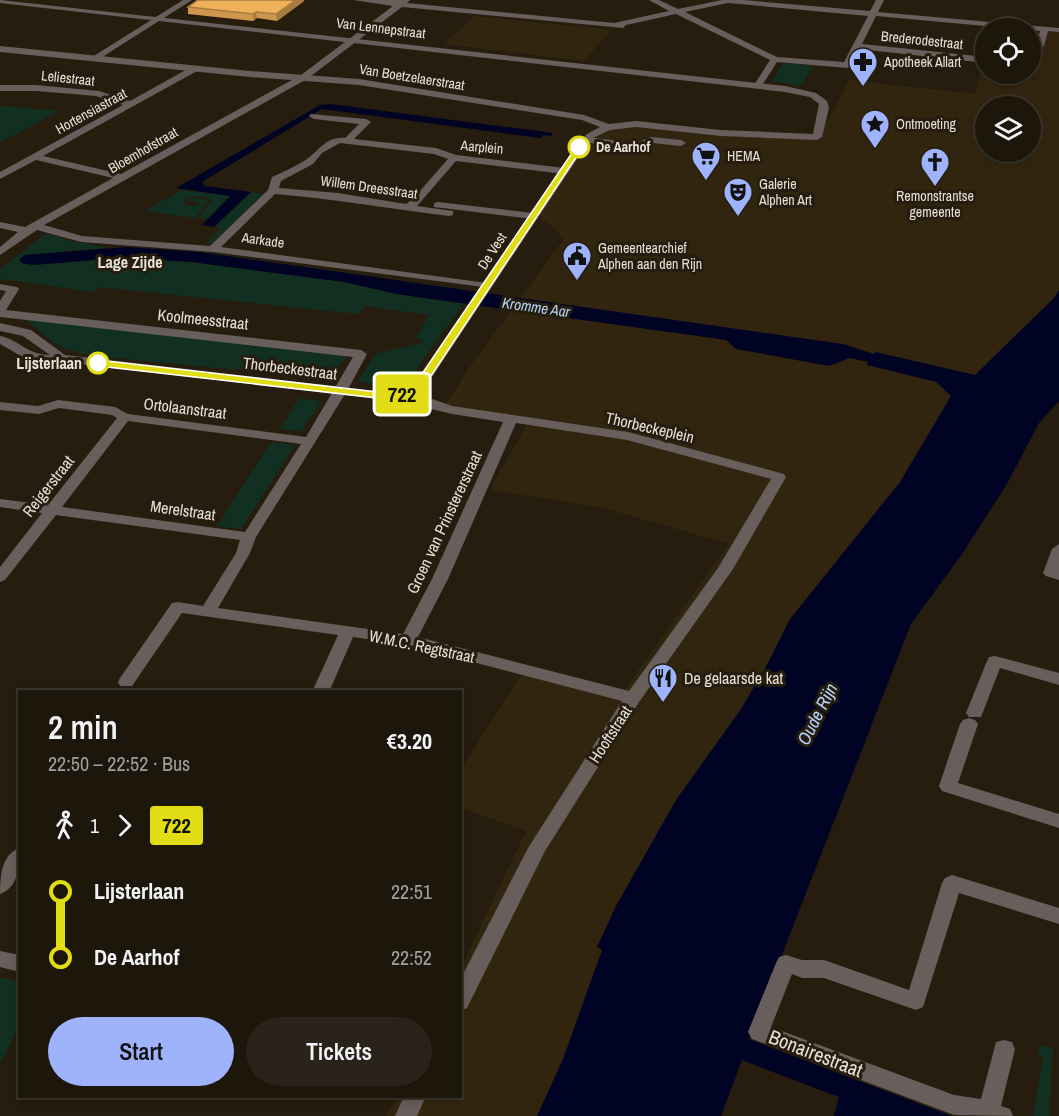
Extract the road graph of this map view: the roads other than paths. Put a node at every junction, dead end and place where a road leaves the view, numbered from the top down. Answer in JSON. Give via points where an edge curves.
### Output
{"nodes":[{"id":1,"x":188,"y":0,"type":"edge"},
{"id":2,"x":357,"y":0,"type":"edge"},
{"id":3,"x":653,"y":0,"type":"edge"},
{"id":4,"x":880,"y":0,"type":"edge"},
{"id":5,"x":0,"y":1,"type":"edge"},
{"id":6,"x":765,"y":1,"type":"edge"},
{"id":7,"x":403,"y":2,"type":"edge"},
{"id":8,"x":752,"y":3,"type":"junction"},
{"id":9,"x":677,"y":12,"type":"junction"},
{"id":10,"x":872,"y":13,"type":"junction"},
{"id":11,"x":687,"y":16,"type":"junction"},
{"id":12,"x":159,"y":18,"type":"junction"},
{"id":13,"x":614,"y":25,"type":"junction"},
{"id":14,"x":1045,"y":29,"type":"junction"},
{"id":15,"x":1059,"y":30,"type":"edge"},
{"id":16,"x":356,"y":39,"type":"junction"},
{"id":17,"x":856,"y":46,"type":"junction"},
{"id":18,"x":1041,"y":46,"type":"edge"},
{"id":19,"x":0,"y":49,"type":"edge"},
{"id":20,"x":93,"y":59,"type":"junction"},
{"id":21,"x":775,"y":59,"type":"junction"},
{"id":22,"x":975,"y":59,"type":"edge"},
{"id":23,"x":194,"y":69,"type":"junction"},
{"id":24,"x":304,"y":77,"type":"junction"},
{"id":25,"x":758,"y":85,"type":"junction"},
{"id":26,"x":0,"y":88,"type":"edge"},
{"id":27,"x":132,"y":104,"type":"junction"},
{"id":28,"x":314,"y":116,"type":"dead end"},
{"id":29,"x":608,"y":127,"type":"junction"},
{"id":30,"x":817,"y":137,"type":"joint"},
{"id":31,"x":586,"y":140,"type":"junction"},
{"id":32,"x":347,"y":141,"type":"junction"},
{"id":33,"x":681,"y":143,"type":"dead end"},
{"id":34,"x":35,"y":157,"type":"junction"},
{"id":35,"x":454,"y":158,"type":"junction"},
{"id":36,"x":564,"y":171,"type":"junction"},
{"id":37,"x":0,"y":176,"type":"edge"},
{"id":38,"x":124,"y":178,"type":"junction"},
{"id":39,"x":273,"y":191,"type":"junction"},
{"id":40,"x":412,"y":205,"type":"junction"},
{"id":41,"x":467,"y":208,"type":"junction"},
{"id":42,"x":533,"y":216,"type":"junction"},
{"id":43,"x":0,"y":225,"type":"edge"},
{"id":44,"x":31,"y":229,"type":"junction"},
{"id":45,"x":213,"y":249,"type":"junction"},
{"id":46,"x":0,"y":252,"type":"edge"},
{"id":47,"x":0,"y":287,"type":"edge"},
{"id":48,"x":486,"y":287,"type":"junction"},
{"id":49,"x":0,"y":312,"type":"edge"},
{"id":50,"x":0,"y":327,"type":"edge"},
{"id":51,"x":0,"y":340,"type":"edge"},
{"id":52,"x":62,"y":358,"type":"junction"},
{"id":53,"x":341,"y":391,"type":"junction"},
{"id":54,"x":404,"y":393,"type":"junction"},
{"id":55,"x":0,"y":406,"type":"edge"},
{"id":56,"x":125,"y":417,"type":"junction"},
{"id":57,"x":512,"y":419,"type":"junction"},
{"id":58,"x":309,"y":441,"type":"junction"},
{"id":59,"x":779,"y":477,"type":"joint"},
{"id":60,"x":0,"y":503,"type":"edge"},
{"id":61,"x":51,"y":510,"type":"junction"},
{"id":62,"x":249,"y":537,"type":"junction"},
{"id":63,"x":1059,"y":549,"type":"edge"},
{"id":64,"x":1059,"y":575,"type":"edge"},
{"id":65,"x":0,"y":577,"type":"edge"},
{"id":66,"x":208,"y":611,"type":"junction"},
{"id":67,"x":348,"y":632,"type":"junction"},
{"id":68,"x":408,"y":640,"type":"junction"},
{"id":69,"x":1059,"y":679,"type":"edge"},
{"id":70,"x":126,"y":682,"type":"dead end"},
{"id":71,"x":321,"y":690,"type":"edge"},
{"id":72,"x":633,"y":698,"type":"junction"},
{"id":73,"x":1059,"y":821,"type":"edge"},
{"id":74,"x":18,"y":858,"type":"edge"},
{"id":75,"x":0,"y":886,"type":"edge"},
{"id":76,"x":1059,"y":916,"type":"edge"},
{"id":77,"x":0,"y":959,"type":"edge"},
{"id":78,"x":18,"y":964,"type":"edge"},
{"id":79,"x":462,"y":998,"type":"edge"},
{"id":80,"x":1004,"y":1049,"type":"dead end"},
{"id":81,"x":414,"y":1098,"type":"edge"},
{"id":82,"x":996,"y":1114,"type":"edge"},
{"id":83,"x":406,"y":1116,"type":"edge"}],
"edges":[{"from":1,"to":12,"type":"street"},
{"from":2,"to":7,"type":"street"},
{"from":3,"to":9,"type":"street"},
{"from":4,"to":10,"type":"street"},
{"from":5,"to":12,"type":"street","name":"Van Lennepstraat"},
{"from":6,"to":8,"type":"street"},
{"from":6,"to":10,"type":"street"},
{"from":7,"to":13,"type":"street"},
{"from":7,"to":16,"type":"street","name":"Bloemhofstraat"},
{"from":8,"to":9,"type":"street","via":[[728,1]]},
{"from":8,"to":11,"type":"street"},
{"from":9,"to":11,"type":"street"},
{"from":9,"to":13,"type":"street"},
{"from":10,"to":14,"type":"street"},
{"from":10,"to":17,"type":"street"},
{"from":11,"to":13,"type":"street","via":[[638,26]]},
{"from":11,"to":21,"type":"street"},
{"from":12,"to":16,"type":"street","name":"Van Lennepstraat"},
{"from":12,"to":20,"type":"street"},
{"from":14,"to":15,"type":"street"},
{"from":14,"to":18,"type":"street"},
{"from":16,"to":24,"type":"street","name":"Bloemhofstraat"},
{"from":16,"to":25,"type":"street","name":"Van Lennepstraat"},
{"from":17,"to":21,"type":"street","via":[[847,65],[842,66]]},
{"from":17,"to":22,"type":"street","name":"Brederodestraat"},
{"from":19,"to":20,"type":"street","name":"Van Boetzelaerstraat"},
{"from":20,"to":23,"type":"street","name":"Van Boetzelaerstraat"},
{"from":21,"to":25,"type":"street"},
{"from":23,"to":24,"type":"street","name":"Van Boetzelaerstraat"},
{"from":23,"to":27,"type":"street","name":"Hortensiastraat"},
{"from":24,"to":29,"type":"street","name":"Van Boetzelaerstraat","via":[[360,82],[584,118]]},
{"from":24,"to":38,"type":"street","name":"Bloemhofstraat"},
{"from":25,"to":30,"type":"street","name":"Van Lennepstraat","via":[[819,98],[824,108]]},
{"from":26,"to":27,"type":"street","name":"Leliestraat","via":[[99,94]]},
{"from":27,"to":34,"type":"street","name":"Hortensiastraat"},
{"from":28,"to":32,"type":"street","via":[[366,122]]},
{"from":29,"to":30,"type":"street","name":"Van Boetzelaerstraat","via":[[636,124],[742,135]]},
{"from":29,"to":31,"type":"street","name":"De Vest"},
{"from":31,"to":33,"type":"street","via":[[637,146],[651,140]]},
{"from":31,"to":36,"type":"street","name":"De Vest"},
{"from":32,"to":35,"type":"street","name":"Willem Dreesstraat","via":[[436,151]]},
{"from":32,"to":39,"type":"street","name":"Willem Dreesstraat","via":[[338,140],[319,151],[310,162],[276,178]]},
{"from":34,"to":37,"type":"street","name":"Hortensiastraat"},
{"from":34,"to":38,"type":"street"},
{"from":35,"to":36,"type":"street","name":"Aarplein"},
{"from":35,"to":40,"type":"street","name":"Aarplein"},
{"from":36,"to":42,"type":"street","name":"De Vest"},
{"from":38,"to":44,"type":"street","name":"Bloemhofstraat"},
{"from":39,"to":40,"type":"street","name":"Willem Dreesstraat"},
{"from":39,"to":45,"type":"street"},
{"from":40,"to":41,"type":"street"},
{"from":40,"to":41,"type":"street","name":"Willem Dreesstraat","via":[[454,216]]},
{"from":41,"to":42,"type":"street"},
{"from":42,"to":48,"type":"street","name":"De Vest"},
{"from":43,"to":44,"type":"street","name":"Aarkade"},
{"from":44,"to":45,"type":"street","name":"Aarkade","via":[[81,239]]},
{"from":44,"to":46,"type":"street","name":"Bloemhofstraat"},
{"from":45,"to":48,"type":"street","name":"Aarkade"},
{"from":47,"to":49,"type":"street","name":"Koolmeesstraat","via":[[13,289]]},
{"from":48,"to":54,"type":"street","name":"De Vest","via":[[426,376]]},
{"from":49,"to":53,"type":"street","name":"Koolmeesstraat","via":[[360,354]]},
{"from":50,"to":52,"type":"street","name":"Thorbeckestraat","via":[[27,333]]},
{"from":51,"to":52,"type":"street","name":"Thorbeckestraat","via":[[6,340],[27,356]]},
{"from":52,"to":53,"type":"street","name":"Thorbeckestraat"},
{"from":53,"to":54,"type":"street","name":"Thorbeckestraat","via":[[386,396]]},
{"from":53,"to":58,"type":"street"},
{"from":54,"to":57,"type":"street","name":"Thorbeckestraat","via":[[432,405]]},
{"from":55,"to":56,"type":"street","name":"Ortolaanstraat","via":[[39,410],[58,404],[114,411]]},
{"from":56,"to":58,"type":"street","name":"Ortolaanstraat"},
{"from":56,"to":61,"type":"street","name":"Reigerstraat"},
{"from":57,"to":59,"type":"street","name":"Thorbeckeplein","via":[[628,436]]},
{"from":57,"to":68,"type":"street","name":"Groen van Prinstererstraat"},
{"from":58,"to":62,"type":"street"},
{"from":59,"to":72,"type":"street","name":"Hooftstraat","via":[[725,569]]},
{"from":60,"to":61,"type":"street","name":"Merelstraat"},
{"from":61,"to":62,"type":"street","name":"Merelstraat"},
{"from":61,"to":65,"type":"street","name":"Reigerstraat"},
{"from":62,"to":66,"type":"street"},
{"from":63,"to":64,"type":"street","via":[[1050,573]]},
{"from":66,"to":67,"type":"street","name":"W.M.C. Regtstraat"},
{"from":66,"to":70,"type":"street","name":"W.M.C. Regtstraat","via":[[178,607]]},
{"from":67,"to":68,"type":"street","name":"W.M.C. Regtstraat"},
{"from":67,"to":71,"type":"street"},
{"from":68,"to":72,"type":"street","name":"W.M.C. Regtstraat"},
{"from":69,"to":73,"type":"street","via":[[995,661],[944,791]]},
{"from":72,"to":79,"type":"street","name":"Hooftstraat","via":[[537,848]]},
{"from":74,"to":75,"type":"street"},
{"from":76,"to":82,"type":"street","name":"Bonairestraat","via":[[952,883],[916,1001],[824,969],[802,969],[786,963],[759,1032],[954,1105]]},
{"from":77,"to":78,"type":"street"},
{"from":80,"to":82,"type":"street","name":"Bonairestraat"},
{"from":81,"to":83,"type":"street"}]}
